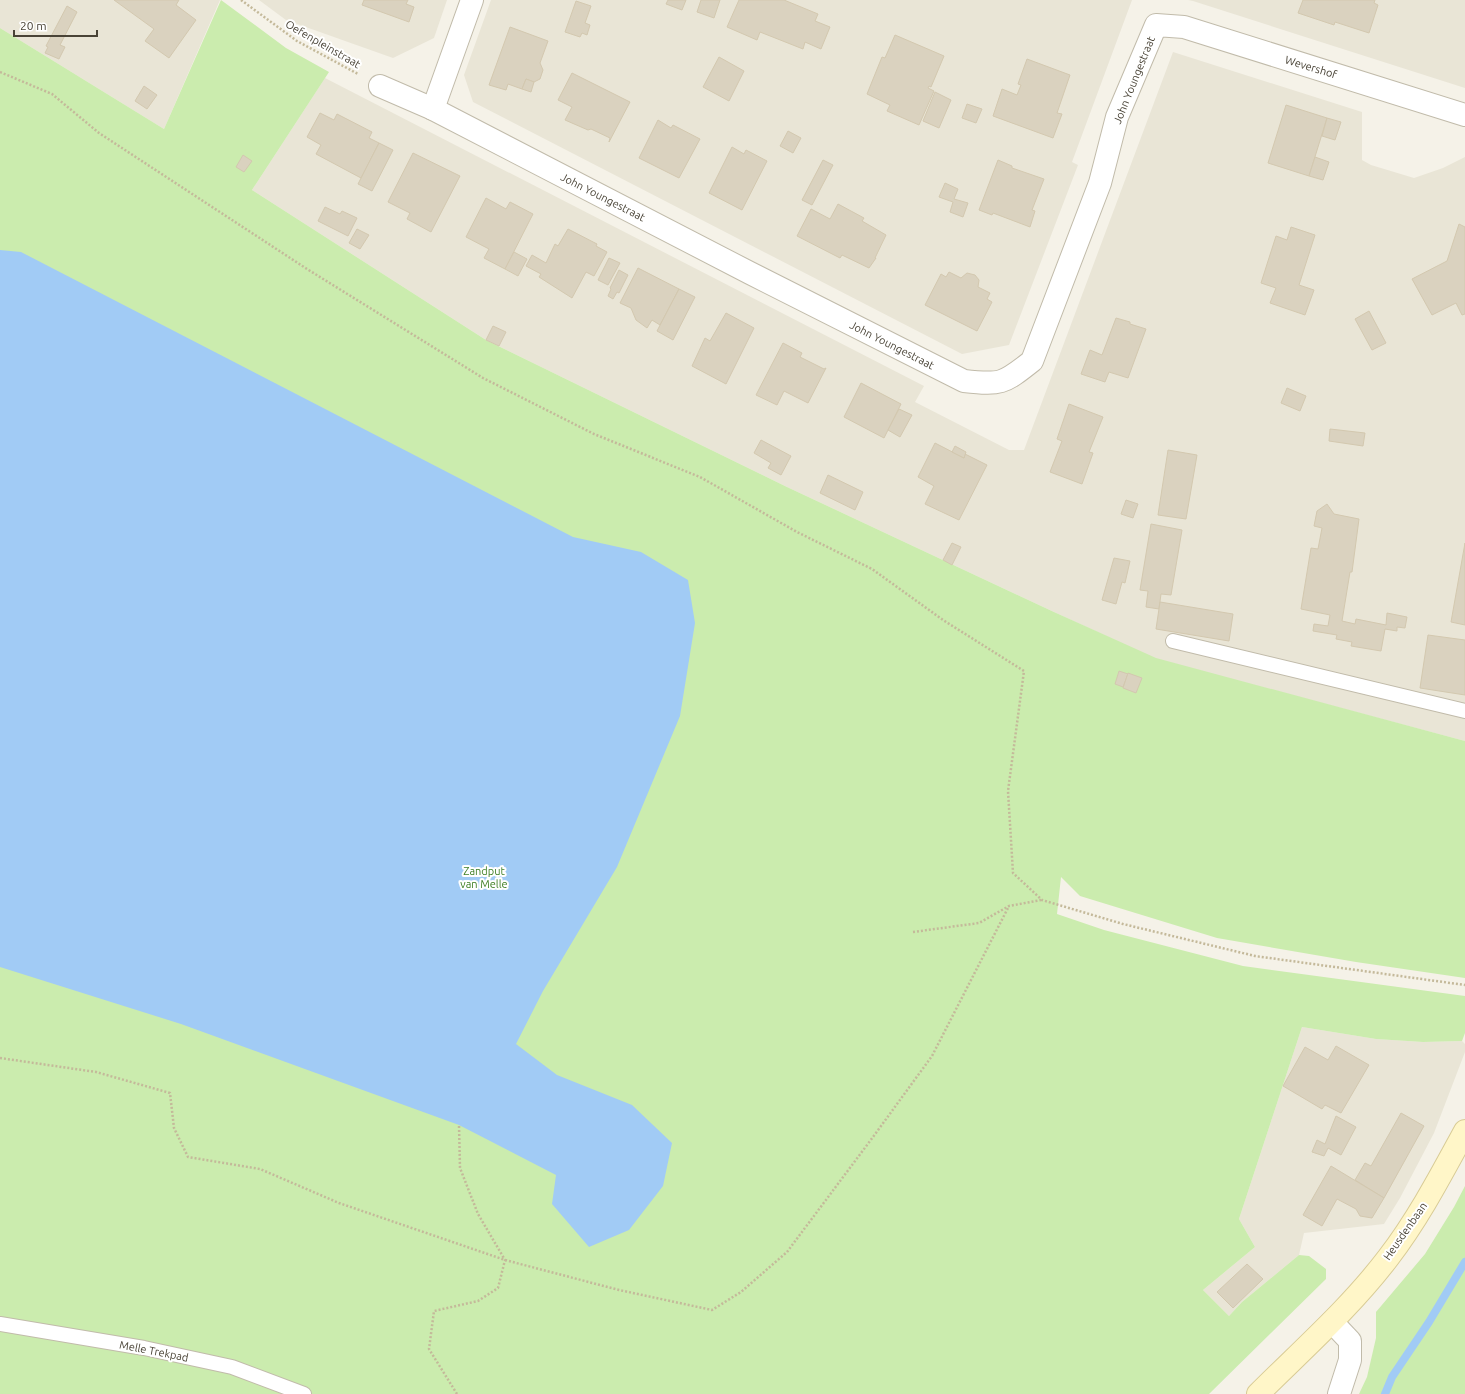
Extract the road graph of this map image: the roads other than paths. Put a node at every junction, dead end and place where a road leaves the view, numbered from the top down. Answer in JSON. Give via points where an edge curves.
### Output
{"nodes":[{"id":1,"x":472,"y":0,"type":"edge"},
{"id":2,"x":1156,"y":25,"type":"joint"},
{"id":3,"x":380,"y":86,"type":"road end"},
{"id":4,"x":434,"y":109,"type":"junction"},
{"id":5,"x":1465,"y":115,"type":"edge"},
{"id":6,"x":1173,"y":641,"type":"dead end"},
{"id":7,"x":1465,"y":711,"type":"edge"},
{"id":8,"x":1465,"y":1131,"type":"edge"},
{"id":9,"x":1332,"y":1322,"type":"junction"},
{"id":10,"x":0,"y":1324,"type":"edge"},
{"id":11,"x":304,"y":1394,"type":"edge"},
{"id":12,"x":1258,"y":1394,"type":"edge"},
{"id":13,"x":1339,"y":1394,"type":"edge"}],
"edges":[{"from":1,"to":4,"type":"street"},
{"from":2,"to":4,"type":"street","name":"John Youngestraat","via":[[1117,117],[1100,182],[1032,361],[1011,378],[993,384],[964,381]]},
{"from":2,"to":5,"type":"street","name":"Wevershof","via":[[1184,27]]},
{"from":3,"to":4,"type":"street","name":"John Youngestraat"},
{"from":6,"to":7,"type":"lane"},
{"from":8,"to":9,"type":"main road","name":"Heusdenbaan","via":[[1429,1198],[1388,1259]]},
{"from":9,"to":12,"type":"main road","name":"Heusdenbaan"},
{"from":9,"to":13,"type":"street","via":[[1350,1341],[1350,1360]]},
{"from":10,"to":11,"type":"lane","name":"Melle Trekpad","via":[[144,1348],[232,1367]]}]}
